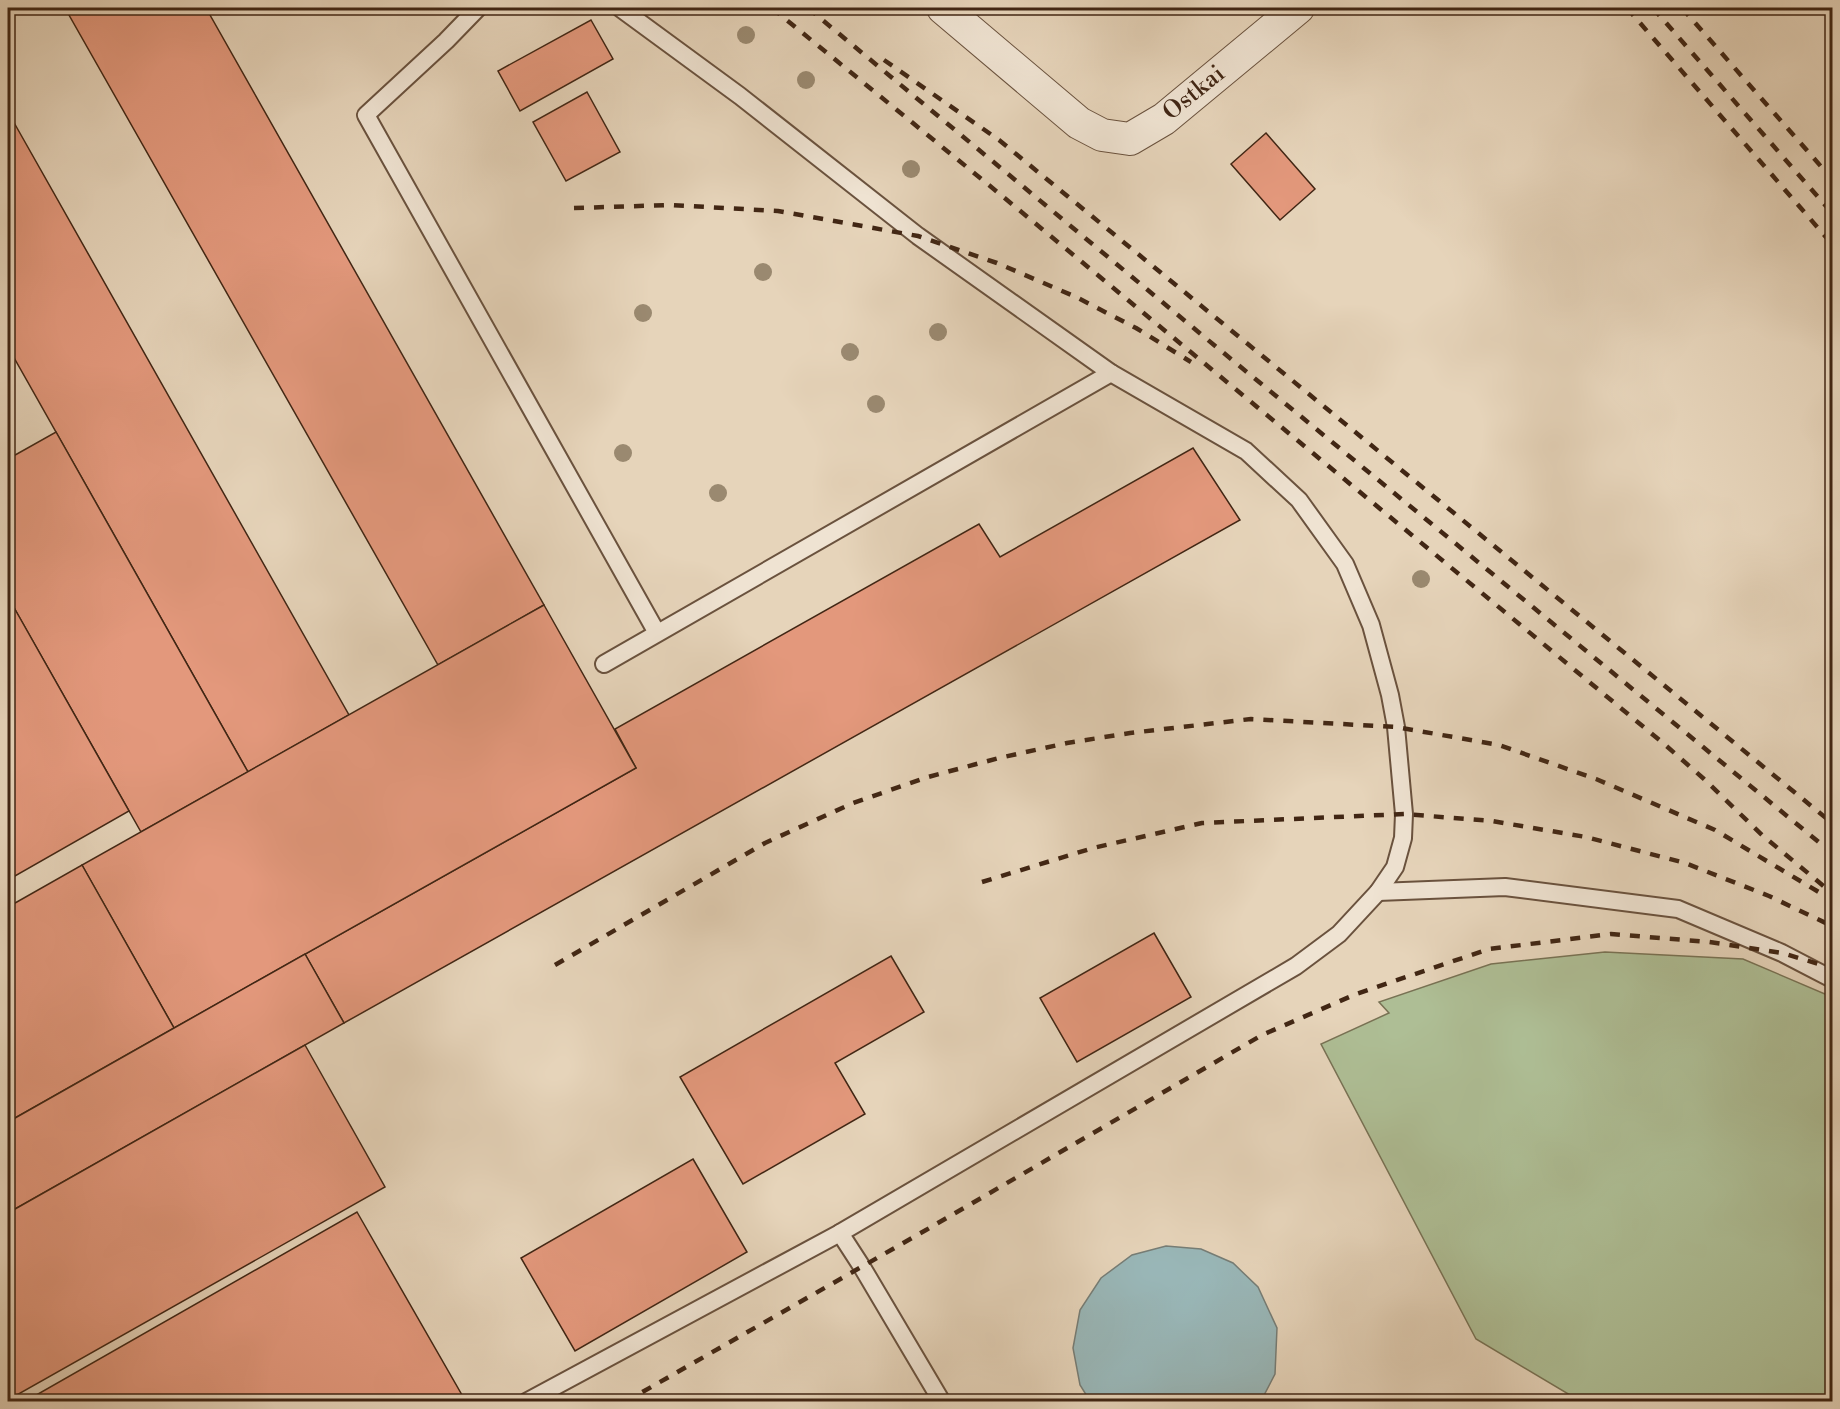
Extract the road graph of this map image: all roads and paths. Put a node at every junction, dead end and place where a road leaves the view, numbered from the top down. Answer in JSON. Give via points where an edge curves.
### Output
{"nodes":[{"id":1,"x":478,"y":8,"type":"edge"},
{"id":2,"x":620,"y":8,"type":"edge"},
{"id":3,"x":943,"y":8,"type":"edge"},
{"id":4,"x":1298,"y":8,"type":"edge"},
{"id":5,"x":1111,"y":373,"type":"junction"},
{"id":6,"x":657,"y":633,"type":"junction"},
{"id":7,"x":604,"y":664,"type":"dead end"},
{"id":8,"x":1378,"y":892,"type":"junction"},
{"id":9,"x":1833,"y":979,"type":"edge"},
{"id":10,"x":840,"y":1233,"type":"junction"},
{"id":11,"x":526,"y":1401,"type":"edge"},
{"id":12,"x":942,"y":1401,"type":"edge"}],
"edges":[{"from":1,"to":6,"type":"lane","via":[[366,115]]},
{"from":2,"to":5,"type":"lane","via":[[740,96],[918,236]]},
{"from":3,"to":4,"type":"street","name":"Ostkai","via":[[1079,123],[1102,135],[1130,139],[1164,118]]},
{"from":5,"to":6,"type":"lane"},
{"from":5,"to":8,"type":"lane","via":[[1246,451],[1299,500],[1345,564],[1371,625],[1396,727],[1403,838],[1395,867]]},
{"from":6,"to":7,"type":"lane"},
{"from":8,"to":9,"type":"lane","via":[[1505,888],[1678,909]]},
{"from":8,"to":10,"type":"lane","via":[[1339,934],[1296,966]]},
{"from":10,"to":11,"type":"lane"},
{"from":10,"to":12,"type":"lane"}]}
